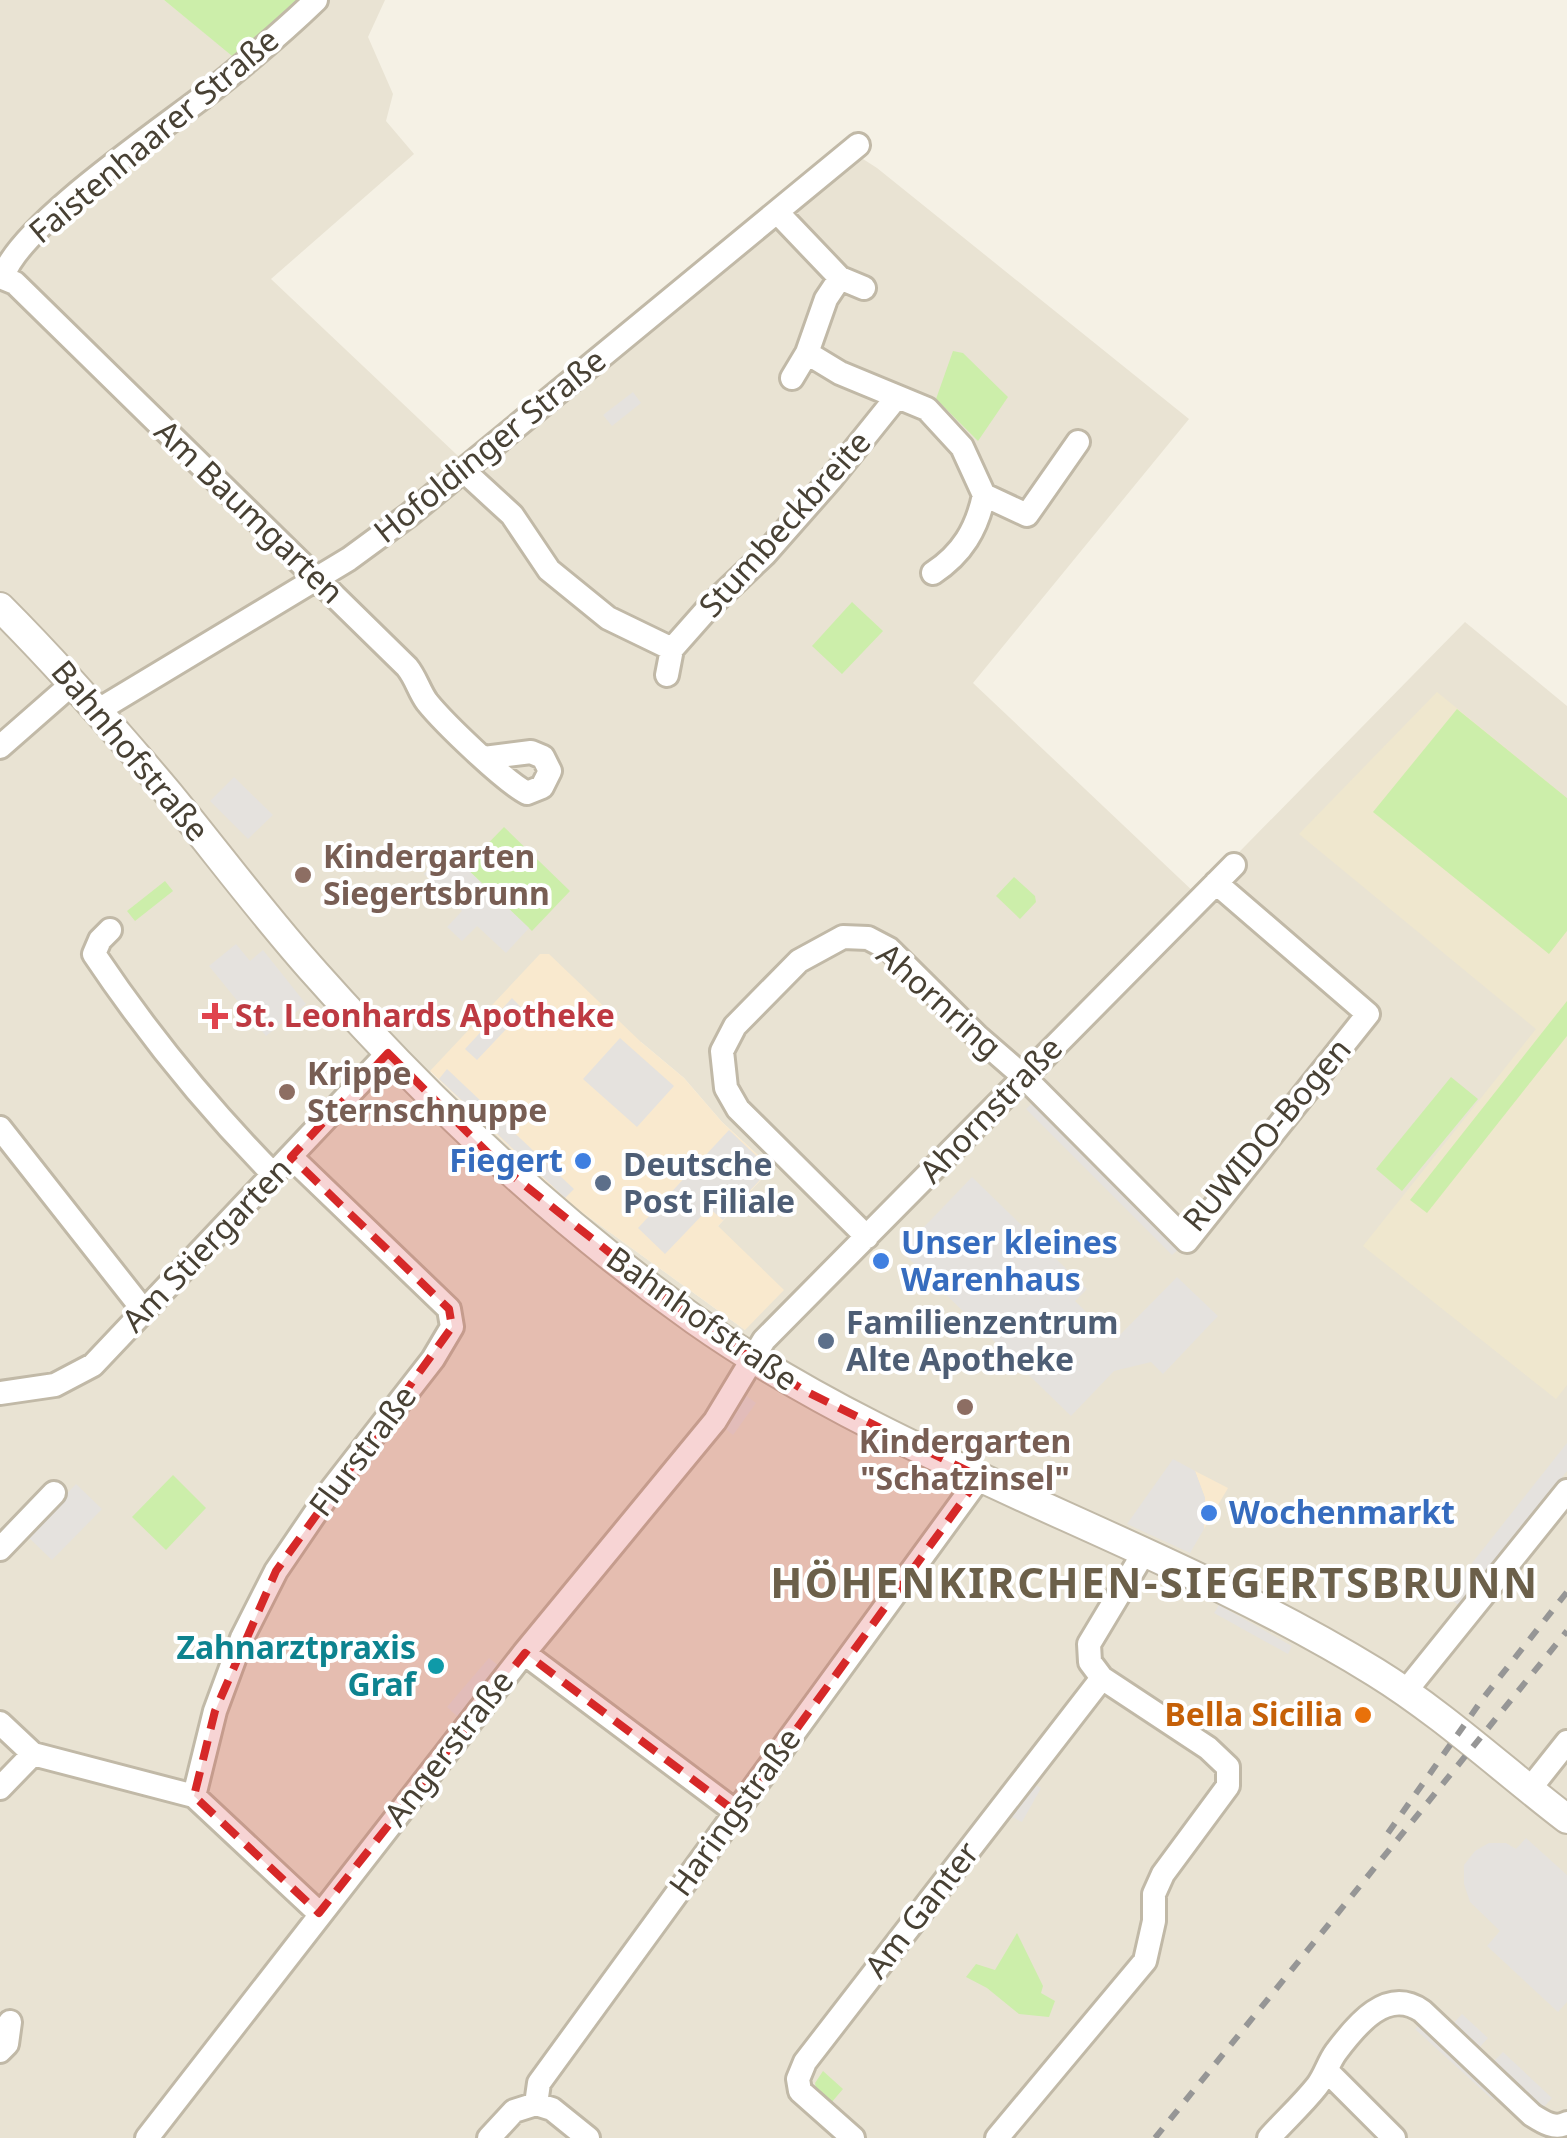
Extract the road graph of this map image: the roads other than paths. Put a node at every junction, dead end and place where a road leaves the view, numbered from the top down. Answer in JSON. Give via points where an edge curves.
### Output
{"nodes":[{"id":1,"x":316,"y":0,"type":"edge"},
{"id":2,"x":858,"y":146,"type":"dead end"},
{"id":3,"x":777,"y":212,"type":"junction"},
{"id":4,"x":1,"y":277,"type":"edge"},
{"id":5,"x":840,"y":278,"type":"junction"},
{"id":6,"x":864,"y":288,"type":"dead end"},
{"id":7,"x":807,"y":353,"type":"junction"},
{"id":8,"x":792,"y":378,"type":"dead end"},
{"id":9,"x":896,"y":398,"type":"junction"},
{"id":10,"x":1078,"y":442,"type":"dead end"},
{"id":11,"x":463,"y":470,"type":"junction"},
{"id":12,"x":984,"y":496,"type":"junction"},
{"id":13,"x":933,"y":573,"type":"dead end"},
{"id":14,"x":317,"y":579,"type":"junction"},
{"id":15,"x":0,"y":607,"type":"edge"},
{"id":16,"x":672,"y":649,"type":"junction"},
{"id":17,"x":667,"y":675,"type":"dead end"},
{"id":18,"x":73,"y":683,"type":"junction"},
{"id":19,"x":98,"y":712,"type":"junction"},
{"id":20,"x":0,"y":746,"type":"edge"},
{"id":21,"x":484,"y":758,"type":"dead end"},
{"id":22,"x":1234,"y":865,"type":"dead end"},
{"id":23,"x":1216,"y":883,"type":"junction"},
{"id":24,"x":110,"y":930,"type":"dead end"},
{"id":25,"x":388,"y":1052,"type":"junction"},
{"id":26,"x":1023,"y":1076,"type":"junction"},
{"id":27,"x":0,"y":1128,"type":"edge"},
{"id":28,"x":291,"y":1157,"type":"junction"},
{"id":29,"x":274,"y":1175,"type":"junction"},
{"id":30,"x":867,"y":1236,"type":"junction"},
{"id":31,"x":144,"y":1310,"type":"junction"},
{"id":32,"x":753,"y":1360,"type":"junction"},
{"id":33,"x":0,"y":1393,"type":"edge"},
{"id":34,"x":980,"y":1477,"type":"junction"},
{"id":35,"x":1567,"y":1491,"type":"edge"},
{"id":36,"x":54,"y":1493,"type":"dead end"},
{"id":37,"x":0,"y":1549,"type":"edge"},
{"id":38,"x":1143,"y":1554,"type":"junction"},
{"id":39,"x":524,"y":1653,"type":"junction"},
{"id":40,"x":1102,"y":1678,"type":"junction"},
{"id":41,"x":1405,"y":1692,"type":"junction"},
{"id":42,"x":0,"y":1723,"type":"edge"},
{"id":43,"x":1567,"y":1742,"type":"edge"},
{"id":44,"x":32,"y":1754,"type":"junction"},
{"id":45,"x":0,"y":1788,"type":"edge"},
{"id":46,"x":1529,"y":1790,"type":"junction"},
{"id":47,"x":194,"y":1796,"type":"junction"},
{"id":48,"x":736,"y":1812,"type":"junction"},
{"id":49,"x":1565,"y":1813,"type":"edge"},
{"id":50,"x":319,"y":1913,"type":"junction"},
{"id":51,"x":10,"y":2022,"type":"dead end"},
{"id":52,"x":0,"y":2051,"type":"edge"},
{"id":53,"x":1327,"y":2071,"type":"junction"},
{"id":54,"x":536,"y":2104,"type":"junction"},
{"id":55,"x":1567,"y":2123,"type":"edge"},
{"id":56,"x":147,"y":2138,"type":"edge"},
{"id":57,"x":489,"y":2138,"type":"edge"},
{"id":58,"x":588,"y":2138,"type":"edge"},
{"id":59,"x":854,"y":2138,"type":"edge"},
{"id":60,"x":997,"y":2138,"type":"edge"},
{"id":61,"x":1268,"y":2138,"type":"edge"},
{"id":62,"x":1394,"y":2138,"type":"edge"}],
"edges":[{"from":1,"to":4,"type":"street","name":"Faistenhaarer Straße","via":[[48,217]]},
{"from":2,"to":3,"type":"street","name":"Hofoldinger Straße"},
{"from":3,"to":5,"type":"street"},
{"from":3,"to":11,"type":"street","name":"Hofoldinger Straße"},
{"from":4,"to":14,"type":"street","name":"Am Baumgarten","via":[[15,283]]},
{"from":5,"to":6,"type":"street"},
{"from":5,"to":7,"type":"street"},
{"from":7,"to":8,"type":"street"},
{"from":7,"to":9,"type":"street","name":"Stumbeckbreite"},
{"from":9,"to":12,"type":"street","name":"Stumbeckbreite","via":[[927,409],[952,434]]},
{"from":9,"to":16,"type":"street","name":"Stumbeckbreite","via":[[765,554]]},
{"from":10,"to":12,"type":"street","via":[[1028,515]]},
{"from":11,"to":14,"type":"street","name":"Hofoldinger Straße"},
{"from":11,"to":16,"type":"street","via":[[512,515],[549,570],[608,618]]},
{"from":12,"to":13,"type":"street","via":[[978,526],[951,562]]},
{"from":14,"to":19,"type":"street","name":"Hofoldinger Straße"},
{"from":14,"to":21,"type":"street","name":"Am Baumgarten","via":[[407,667],[428,704]]},
{"from":15,"to":18,"type":"street","name":"Bahnhofstraße"},
{"from":16,"to":17,"type":"street"},
{"from":18,"to":19,"type":"street","name":"Bahnhofstraße"},
{"from":18,"to":20,"type":"street"},
{"from":19,"to":25,"type":"street","name":"Bahnhofstraße"},
{"from":22,"to":23,"type":"street","name":"Ahornstraße"},
{"from":23,"to":26,"type":"street","name":"Ahornstraße"},
{"from":23,"to":26,"type":"street","name":"RUWIDO-Bogen","via":[[1368,1014],[1187,1241]]},
{"from":24,"to":29,"type":"street","via":[[94,954],[219,1119]]},
{"from":25,"to":28,"type":"street","name":"Am Stiergarten"},
{"from":25,"to":32,"type":"street","name":"Bahnhofstraße","via":[[504,1168]]},
{"from":26,"to":30,"type":"street","name":"Ahornstraße"},
{"from":26,"to":30,"type":"street","name":"Ahornring","via":[[890,949],[868,938],[828,943],[769,988],[722,1050],[726,1088],[738,1109]]},
{"from":27,"to":31,"type":"street"},
{"from":28,"to":29,"type":"street","name":"Am Stiergarten"},
{"from":28,"to":47,"type":"street","name":"Flurstraße","via":[[449,1310],[452,1327],[276,1571],[215,1711]]},
{"from":29,"to":31,"type":"street","name":"Am Stiergarten"},
{"from":30,"to":32,"type":"street","name":"Ahornstraße","via":[[764,1340]]},
{"from":31,"to":33,"type":"street","name":"Am Stiergarten","via":[[93,1365],[54,1385]]},
{"from":32,"to":34,"type":"street","name":"Bahnhofstraße"},
{"from":32,"to":39,"type":"street","name":"Angerstraße","via":[[715,1421]]},
{"from":34,"to":38,"type":"street","name":"Bahnhofstraße"},
{"from":34,"to":48,"type":"street","name":"Haringstraße"},
{"from":35,"to":41,"type":"street"},
{"from":36,"to":37,"type":"street"},
{"from":38,"to":40,"type":"street","via":[[1089,1644],[1090,1662]]},
{"from":38,"to":41,"type":"street","name":"Bahnhofstraße"},
{"from":39,"to":48,"type":"street"},
{"from":39,"to":50,"type":"street","name":"Angerstraße"},
{"from":40,"to":59,"type":"street","name":"Am Ganter","via":[[805,2062],[800,2091]]},
{"from":40,"to":60,"type":"street","via":[[1208,1748],[1228,1767],[1228,1786],[1163,1874],[1146,1961]]},
{"from":41,"to":46,"type":"street","name":"Bahnhofstraße"},
{"from":42,"to":44,"type":"street"},
{"from":43,"to":46,"type":"street"},
{"from":44,"to":45,"type":"street"},
{"from":44,"to":47,"type":"street"},
{"from":46,"to":49,"type":"street","name":"Bahnhofstraße"},
{"from":47,"to":50,"type":"street"},
{"from":48,"to":54,"type":"street","name":"Haringstraße","via":[[540,2083]]},
{"from":50,"to":56,"type":"street","name":"Angerstraße"},
{"from":51,"to":52,"type":"street"},
{"from":53,"to":55,"type":"street","via":[[1333,2055],[1371,2014],[1384,2004],[1410,2003],[1532,2115],[1545,2124]]},
{"from":53,"to":61,"type":"street"},
{"from":53,"to":62,"type":"street"},
{"from":54,"to":57,"type":"street","via":[[514,2110]]},
{"from":54,"to":58,"type":"street"}]}
